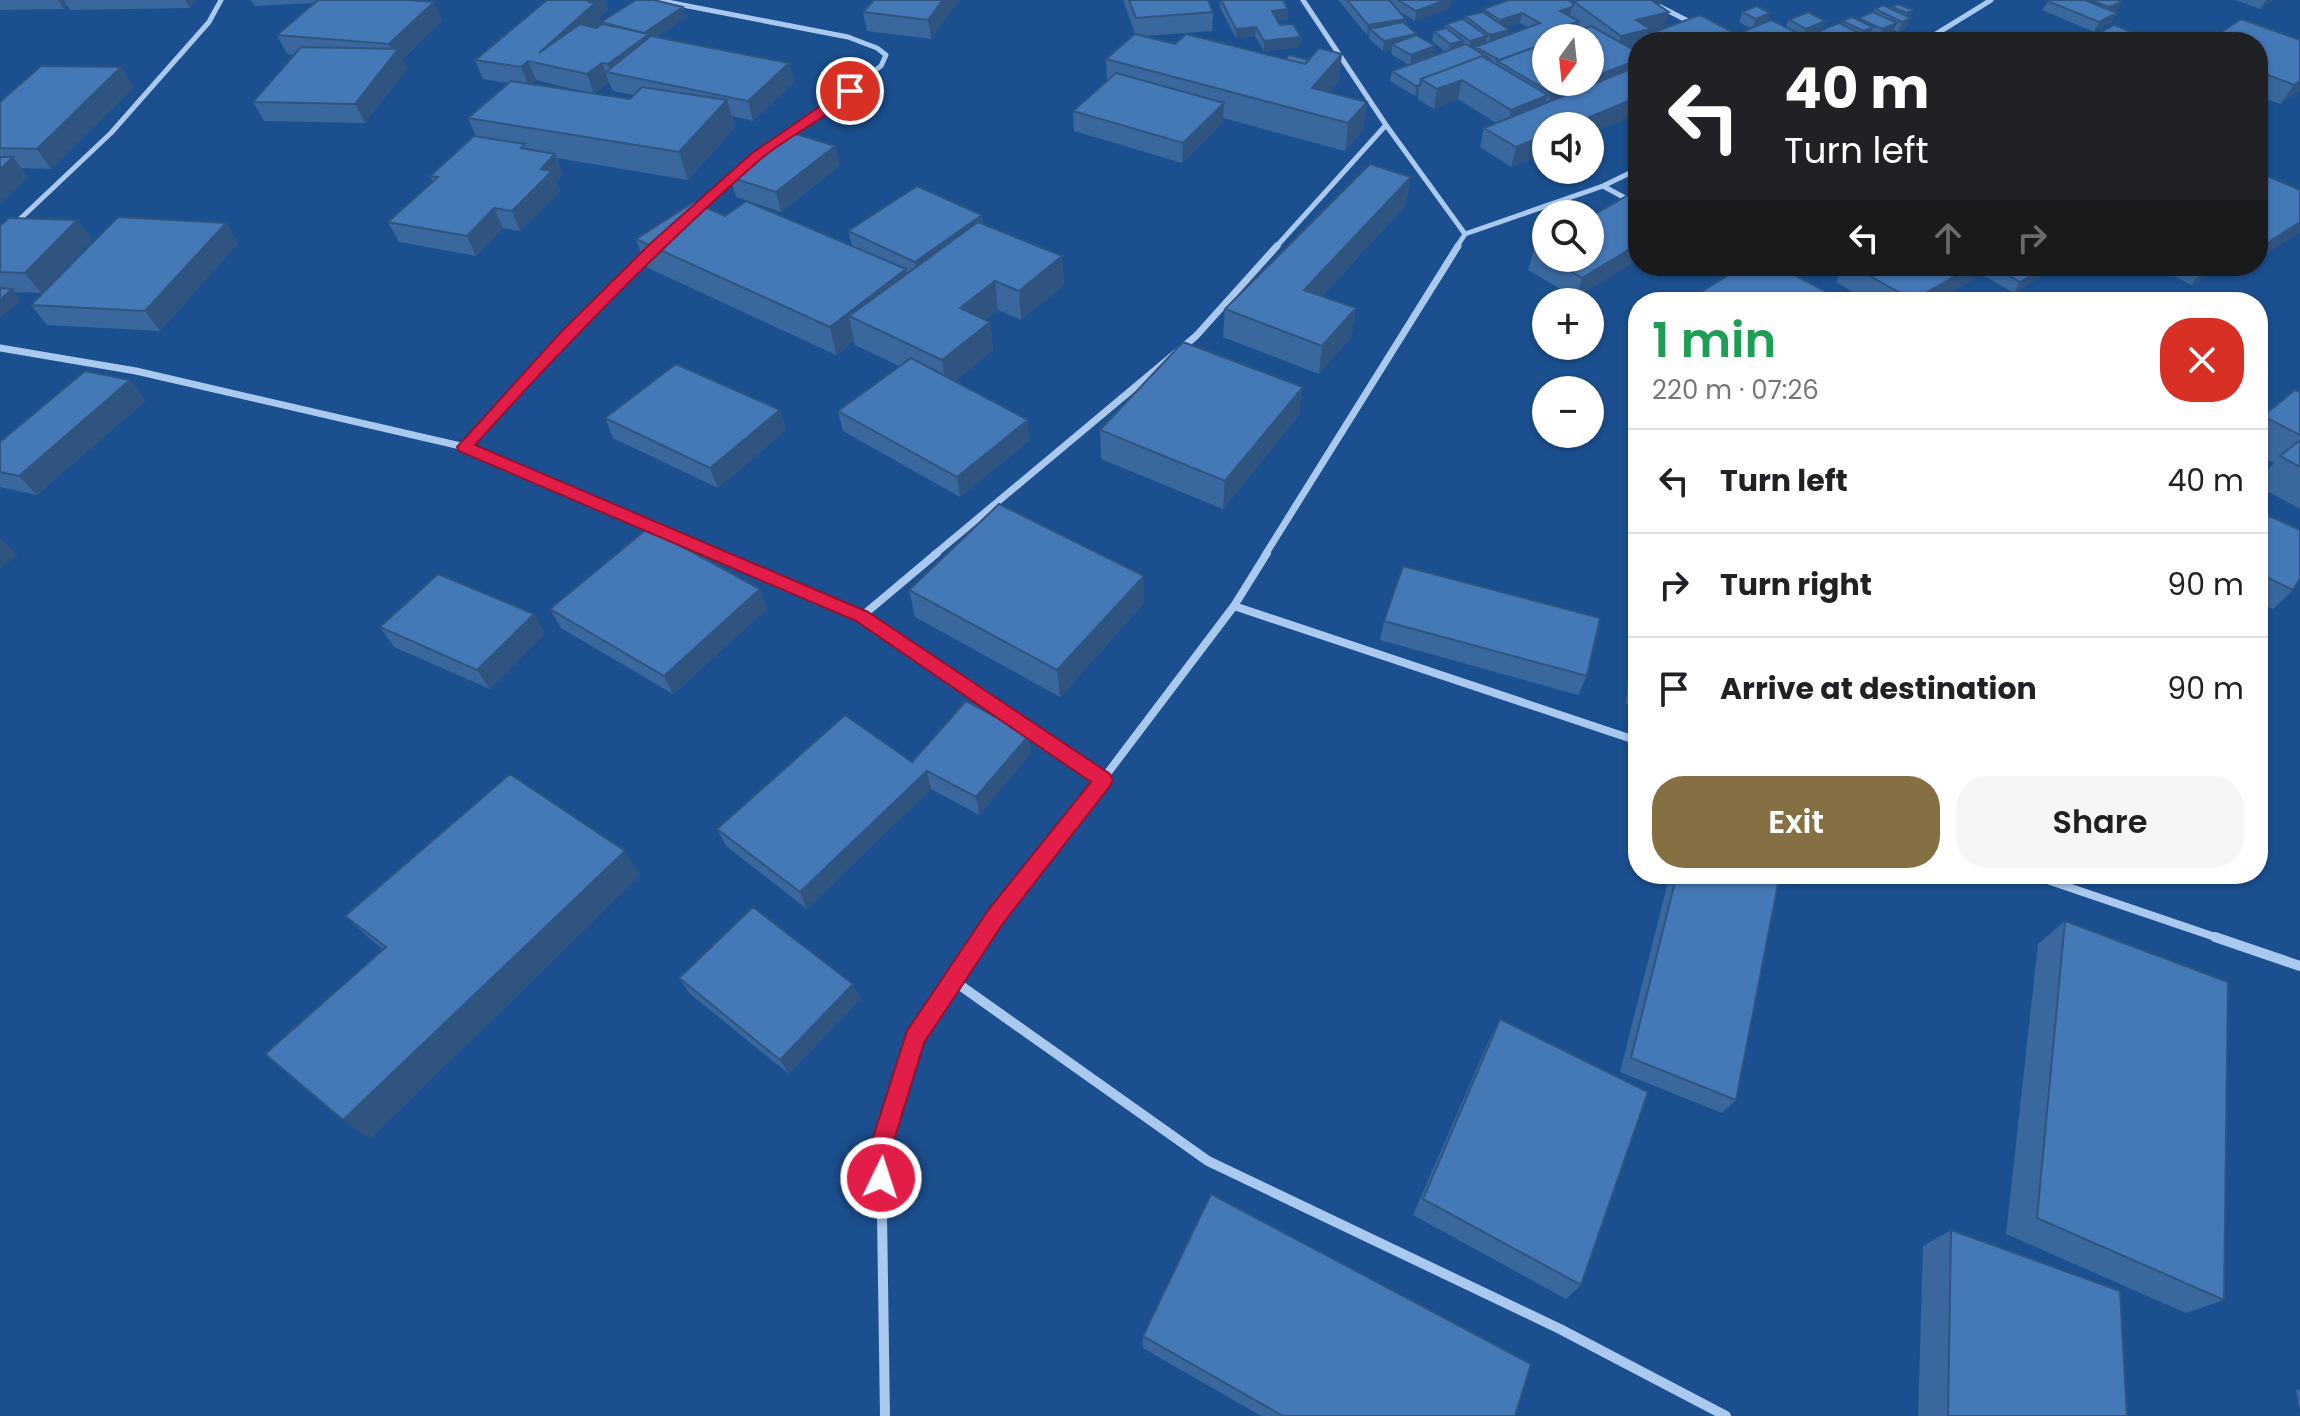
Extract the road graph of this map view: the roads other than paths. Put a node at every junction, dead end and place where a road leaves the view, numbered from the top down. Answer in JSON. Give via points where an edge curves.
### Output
{"nodes":[{"id":1,"x":221,"y":0,"type":"edge"},
{"id":2,"x":657,"y":0,"type":"edge"},
{"id":3,"x":1303,"y":0,"type":"edge"},
{"id":4,"x":1647,"y":0,"type":"edge"},
{"id":5,"x":1991,"y":0,"type":"edge"},
{"id":6,"x":1703,"y":28,"type":"edge"},
{"id":7,"x":1939,"y":32,"type":"edge"},
{"id":8,"x":1386,"y":125,"type":"junction"},
{"id":9,"x":1628,"y":174,"type":"edge"},
{"id":10,"x":1603,"y":186,"type":"junction"},
{"id":11,"x":1628,"y":200,"type":"edge"},
{"id":12,"x":689,"y":216,"type":"edge"},
{"id":13,"x":1465,"y":234,"type":"junction"},
{"id":14,"x":0,"y":238,"type":"edge"},
{"id":15,"x":656,"y":246,"type":"edge"},
{"id":16,"x":0,"y":348,"type":"edge"},
{"id":17,"x":465,"y":447,"type":"junction"},
{"id":18,"x":1234,"y":606,"type":"junction"},
{"id":19,"x":862,"y":616,"type":"junction"},
{"id":20,"x":1628,"y":738,"type":"edge"},
{"id":21,"x":1104,"y":780,"type":"junction"},
{"id":22,"x":2059,"y":884,"type":"edge"},
{"id":23,"x":2300,"y":966,"type":"edge"},
{"id":24,"x":954,"y":981,"type":"junction"},
{"id":25,"x":885,"y":1416,"type":"edge"},
{"id":26,"x":1726,"y":1416,"type":"edge"}],
"edges":[{"from":1,"to":14,"type":"street","via":[[209,22],[111,133]]},
{"from":2,"to":12,"type":"street","via":[[848,37],[886,55],[881,66],[755,156]]},
{"from":3,"to":8,"type":"street"},
{"from":4,"to":6,"type":"street"},
{"from":5,"to":7,"type":"street"},
{"from":8,"to":13,"type":"street"},
{"from":8,"to":19,"type":"street","via":[[1196,336]]},
{"from":9,"to":10,"type":"street"},
{"from":10,"to":11,"type":"street"},
{"from":10,"to":13,"type":"street"},
{"from":13,"to":18,"type":"street"},
{"from":15,"to":17,"type":"street"},
{"from":16,"to":17,"type":"street","via":[[136,371]]},
{"from":17,"to":19,"type":"street"},
{"from":18,"to":20,"type":"street"},
{"from":18,"to":21,"type":"street"},
{"from":19,"to":21,"type":"street"},
{"from":21,"to":24,"type":"street","via":[[997,916]]},
{"from":22,"to":23,"type":"street"},
{"from":24,"to":25,"type":"street","via":[[914,1039],[881,1147]]},
{"from":24,"to":26,"type":"street","via":[[1208,1161],[1560,1329]]}]}
